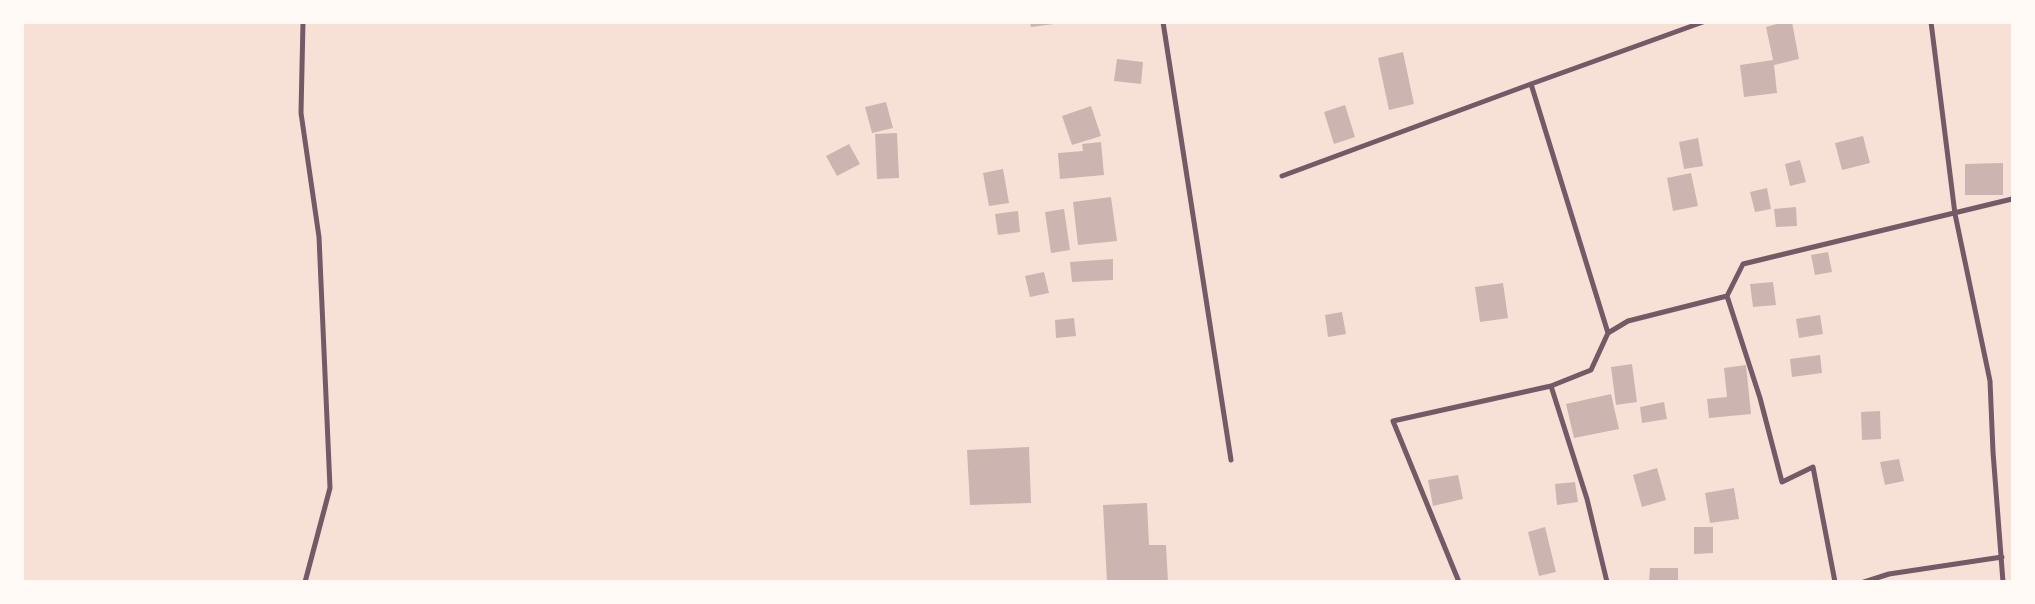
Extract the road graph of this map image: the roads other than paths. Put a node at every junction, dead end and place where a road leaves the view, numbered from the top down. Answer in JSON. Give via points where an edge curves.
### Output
{"nodes":[{"id":1,"x":303,"y":22,"type":"edge"},
{"id":2,"x":1163,"y":22,"type":"edge"},
{"id":3,"x":1703,"y":22,"type":"edge"},
{"id":4,"x":1931,"y":22,"type":"edge"},
{"id":5,"x":1531,"y":84,"type":"junction"},
{"id":6,"x":1282,"y":176,"type":"dead end"},
{"id":7,"x":2012,"y":199,"type":"edge"},
{"id":8,"x":1955,"y":214,"type":"junction"},
{"id":9,"x":1726,"y":296,"type":"junction"},
{"id":10,"x":1608,"y":333,"type":"junction"},
{"id":11,"x":1551,"y":386,"type":"junction"},
{"id":12,"x":1231,"y":460,"type":"dead end"},
{"id":13,"x":2002,"y":558,"type":"junction"},
{"id":14,"x":305,"y":582,"type":"edge"},
{"id":15,"x":1459,"y":582,"type":"edge"},
{"id":16,"x":1607,"y":582,"type":"edge"},
{"id":17,"x":1835,"y":582,"type":"edge"},
{"id":18,"x":1864,"y":582,"type":"edge"},
{"id":19,"x":2003,"y":582,"type":"edge"}],
"edges":[{"from":1,"to":14,"type":"street","via":[[301,113],[319,237],[330,488]]},
{"from":2,"to":12,"type":"street"},
{"from":3,"to":5,"type":"street"},
{"from":4,"to":8,"type":"street"},
{"from":5,"to":6,"type":"street"},
{"from":5,"to":10,"type":"street"},
{"from":7,"to":8,"type":"street"},
{"from":8,"to":9,"type":"street","via":[[1743,264]]},
{"from":8,"to":13,"type":"street","via":[[1990,381]]},
{"from":9,"to":10,"type":"street","via":[[1628,322]]},
{"from":9,"to":17,"type":"street","via":[[1760,398],[1782,482],[1813,467]]},
{"from":10,"to":11,"type":"street","via":[[1592,370]]},
{"from":11,"to":15,"type":"street","via":[[1394,421]]},
{"from":11,"to":16,"type":"street","via":[[1587,498]]},
{"from":13,"to":18,"type":"street","via":[[1889,574]]},
{"from":13,"to":19,"type":"street"}]}
